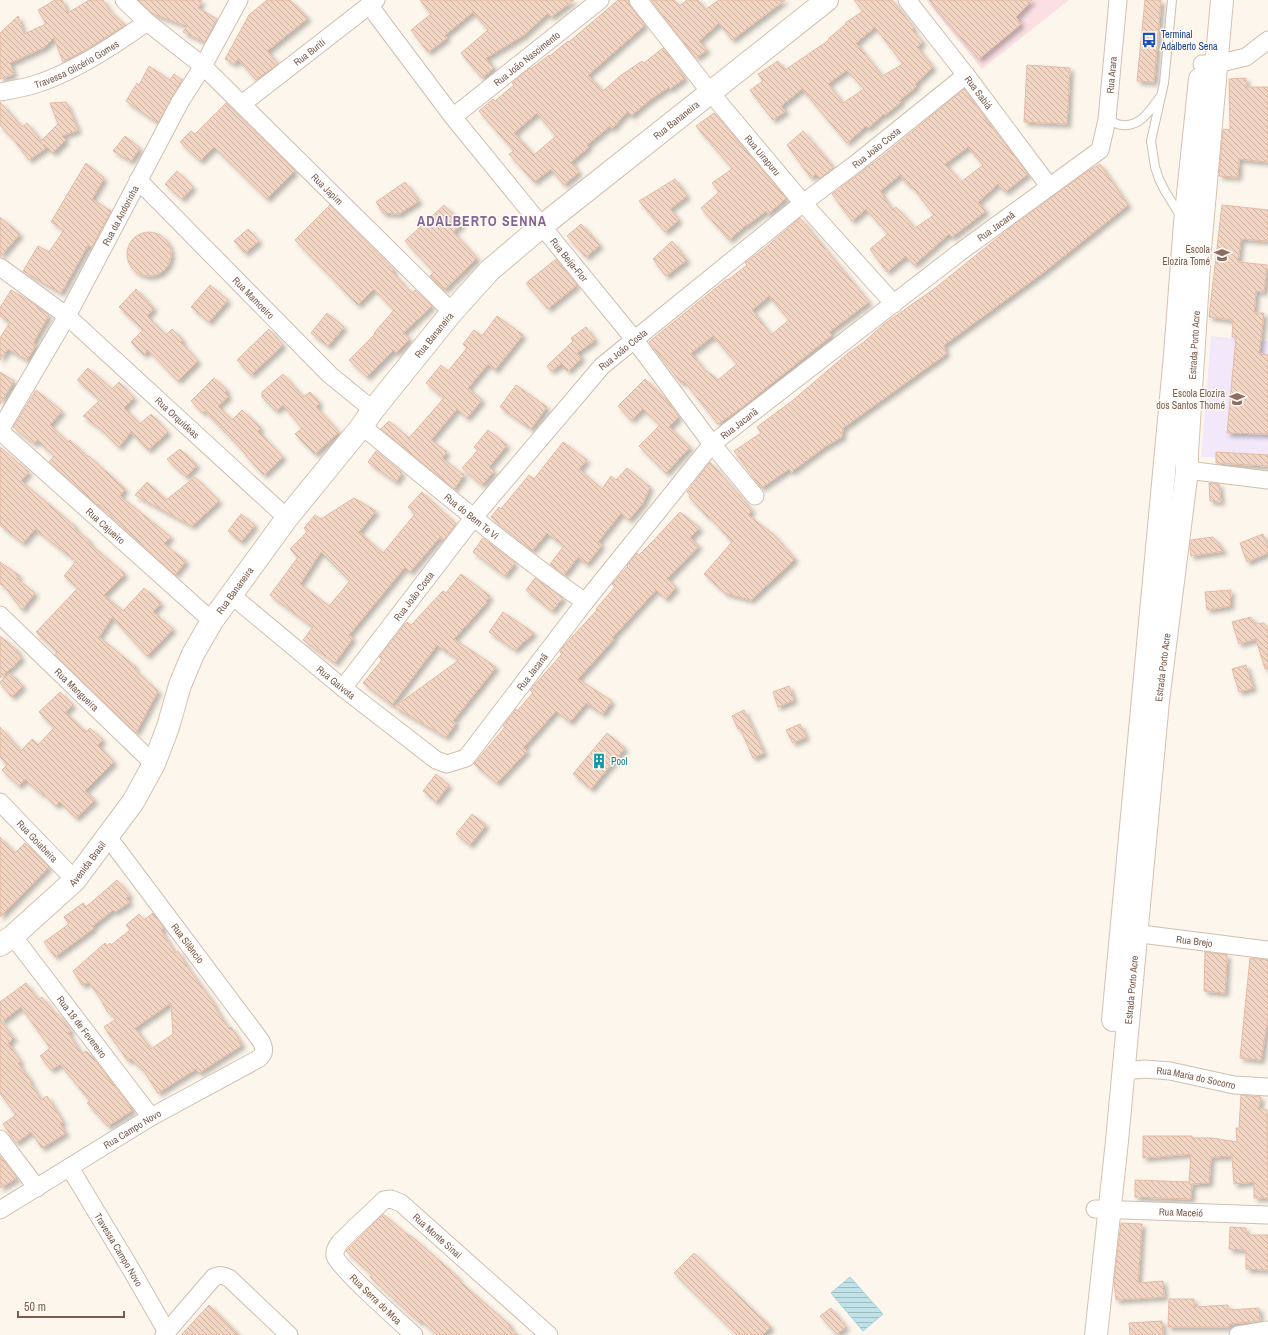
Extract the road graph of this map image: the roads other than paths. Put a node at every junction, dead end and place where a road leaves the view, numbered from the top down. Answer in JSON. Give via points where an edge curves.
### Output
{"nodes":[{"id":1,"x":124,"y":0,"type":"edge"},
{"id":2,"x":239,"y":0,"type":"edge"},
{"id":3,"x":600,"y":0,"type":"edge"},
{"id":4,"x":638,"y":0,"type":"edge"},
{"id":5,"x":828,"y":0,"type":"edge"},
{"id":6,"x":907,"y":0,"type":"edge"},
{"id":7,"x":1118,"y":0,"type":"edge"},
{"id":8,"x":1172,"y":0,"type":"edge"},
{"id":9,"x":1207,"y":0,"type":"edge"},
{"id":10,"x":1222,"y":0,"type":"edge"},
{"id":11,"x":372,"y":3,"type":"edge"},
{"id":12,"x":147,"y":22,"type":"junction"},
{"id":13,"x":1268,"y":40,"type":"edge"},
{"id":14,"x":1209,"y":64,"type":"junction"},
{"id":15,"x":203,"y":66,"type":"junction"},
{"id":16,"x":966,"y":75,"type":"junction"},
{"id":17,"x":0,"y":92,"type":"edge"},
{"id":18,"x":710,"y":92,"type":"junction"},
{"id":19,"x":1162,"y":95,"type":"junction"},
{"id":20,"x":242,"y":104,"type":"junction"},
{"id":21,"x":453,"y":117,"type":"junction"},
{"id":22,"x":1107,"y":120,"type":"junction"},
{"id":23,"x":1100,"y":150,"type":"joint"},
{"id":24,"x":138,"y":180,"type":"junction"},
{"id":25,"x":1049,"y":186,"type":"junction"},
{"id":26,"x":803,"y":203,"type":"junction"},
{"id":27,"x":1185,"y":223,"type":"junction"},
{"id":28,"x":542,"y":226,"type":"junction"},
{"id":29,"x":0,"y":267,"type":"edge"},
{"id":30,"x":894,"y":304,"type":"junction"},
{"id":31,"x":452,"y":312,"type":"junction"},
{"id":32,"x":67,"y":316,"type":"junction"},
{"id":33,"x":634,"y":339,"type":"junction"},
{"id":34,"x":368,"y":418,"type":"junction"},
{"id":35,"x":0,"y":430,"type":"edge"},
{"id":36,"x":712,"y":444,"type":"junction"},
{"id":37,"x":1187,"y":470,"type":"junction"},
{"id":38,"x":1268,"y":480,"type":"edge"},
{"id":39,"x":755,"y":496,"type":"dead end"},
{"id":40,"x":474,"y":517,"type":"junction"},
{"id":41,"x":287,"y":518,"type":"junction"},
{"id":42,"x":230,"y":594,"type":"junction"},
{"id":43,"x":585,"y":602,"type":"junction"},
{"id":44,"x":0,"y":615,"type":"edge"},
{"id":45,"x":212,"y":620,"type":"junction"},
{"id":46,"x":343,"y":688,"type":"junction"},
{"id":47,"x":154,"y":764,"type":"junction"},
{"id":48,"x":447,"y":764,"type":"joint"},
{"id":49,"x":0,"y":802,"type":"edge"},
{"id":50,"x":108,"y":837,"type":"junction"},
{"id":51,"x":75,"y":880,"type":"junction"},
{"id":52,"x":1129,"y":932,"type":"junction"},
{"id":53,"x":6,"y":940,"type":"edge"},
{"id":54,"x":1268,"y":950,"type":"edge"},
{"id":55,"x":264,"y":1051,"type":"joint"},
{"id":56,"x":1123,"y":1071,"type":"junction"},
{"id":57,"x":1268,"y":1087,"type":"edge"},
{"id":58,"x":151,"y":1117,"type":"junction"},
{"id":59,"x":0,"y":1139,"type":"edge"},
{"id":60,"x":70,"y":1168,"type":"junction"},
{"id":61,"x":37,"y":1188,"type":"junction"},
{"id":62,"x":0,"y":1210,"type":"edge"},
{"id":63,"x":1102,"y":1210,"type":"junction"},
{"id":64,"x":1268,"y":1215,"type":"edge"},
{"id":65,"x":338,"y":1262,"type":"joint"},
{"id":66,"x":1268,"y":1330,"type":"edge"},
{"id":67,"x":165,"y":1334,"type":"edge"},
{"id":68,"x":289,"y":1335,"type":"edge"},
{"id":69,"x":414,"y":1335,"type":"edge"},
{"id":70,"x":549,"y":1335,"type":"edge"},
{"id":71,"x":1081,"y":1335,"type":"edge"},
{"id":72,"x":1096,"y":1335,"type":"edge"},
{"id":73,"x":1238,"y":1335,"type":"edge"}],
"edges":[{"from":1,"to":12,"type":"street","name":"Rua Japim"},
{"from":2,"to":15,"type":"street","name":"Rua da Andorinha"},
{"from":3,"to":21,"type":"street","name":"Rua João Nascimento"},
{"from":4,"to":18,"type":"street","name":"Rua Uirapuru"},
{"from":5,"to":18,"type":"main road","name":"Rua Bananeira"},
{"from":6,"to":16,"type":"street","name":"Rua Sabiá"},
{"from":7,"to":22,"type":"street","name":"Rua Arara"},
{"from":8,"to":19,"type":"lane"},
{"from":9,"to":14,"type":"main road","name":"Estrada Porto Acre"},
{"from":10,"to":14,"type":"main road","name":"Estrada Porto Acre"},
{"from":11,"to":20,"type":"street","name":"Rua Buriti"},
{"from":11,"to":21,"type":"street","name":"Rua Beija-Flor"},
{"from":12,"to":15,"type":"street","name":"Rua Japim"},
{"from":12,"to":17,"type":"street","name":"Travessa Glicério Gomes","via":[[64,73],[34,85]]},
{"from":13,"to":14,"type":"street","via":[[1246,57]]},
{"from":14,"to":27,"type":"main road","name":"Estrada Porto Acre"},
{"from":14,"to":37,"type":"main road","name":"Estrada Porto Acre"},
{"from":15,"to":20,"type":"street","name":"Rua Japim"},
{"from":15,"to":24,"type":"street","name":"Rua da Andorinha","via":[[180,102]]},
{"from":16,"to":25,"type":"street","name":"Rua Sabiá"},
{"from":16,"to":26,"type":"street","name":"Rua João Costa"},
{"from":18,"to":26,"type":"street","name":"Rua Uirapuru"},
{"from":18,"to":28,"type":"main road","name":"Rua Bananeira"},
{"from":19,"to":22,"type":"lane","via":[[1143,119],[1133,124],[1121,125]]},
{"from":19,"to":27,"type":"lane","via":[[1151,141],[1152,155],[1165,191]]},
{"from":20,"to":31,"type":"street","name":"Rua Japim"},
{"from":21,"to":28,"type":"street","name":"Rua Beija-Flor"},
{"from":22,"to":23,"type":"street","name":"Rua Arara"},
{"from":23,"to":25,"type":"street","name":"Rua Jacanã"},
{"from":24,"to":32,"type":"street","name":"Rua da Andorinha"},
{"from":24,"to":34,"type":"street","name":"Rua Mamoeiro","via":[[330,375]]},
{"from":25,"to":30,"type":"street","name":"Rua Jacanã"},
{"from":26,"to":30,"type":"street","name":"Rua Uirapuru"},
{"from":26,"to":33,"type":"street","name":"Rua João Costa"},
{"from":27,"to":52,"type":"main road","name":"Estrada Porto Acre"},
{"from":28,"to":31,"type":"main road","name":"Rua Bananeira","via":[[490,270]]},
{"from":28,"to":33,"type":"street","name":"Rua Beija-Flor"},
{"from":29,"to":32,"type":"street","name":"Rua Orquídeas"},
{"from":30,"to":36,"type":"street","name":"Rua Jacanã"},
{"from":31,"to":34,"type":"main road","name":"Rua Bananeira"},
{"from":32,"to":35,"type":"street","name":"Rua da Andorinha"},
{"from":32,"to":41,"type":"street","name":"Rua Orquídeas"},
{"from":33,"to":36,"type":"street","name":"Rua Beija-Flor"},
{"from":33,"to":40,"type":"street","name":"Rua João Costa","via":[[602,366]]},
{"from":34,"to":40,"type":"street","name":"Rua do Bem Te Vi"},
{"from":34,"to":41,"type":"main road","name":"Rua Bananeira"},
{"from":35,"to":45,"type":"street","name":"Rua Cajueiro"},
{"from":36,"to":39,"type":"street","name":"Rua Beija-Flor"},
{"from":36,"to":43,"type":"street","name":"Rua Jacanã"},
{"from":37,"to":38,"type":"street"},
{"from":37,"to":52,"type":"main road","name":"Estrada Porto Acre"},
{"from":40,"to":43,"type":"street","name":"Rua do Bem Te Vi"},
{"from":40,"to":46,"type":"street","name":"Rua João Costa"},
{"from":41,"to":42,"type":"main road","name":"Rua Bananeira"},
{"from":42,"to":45,"type":"main road","name":"Rua Bananeira"},
{"from":42,"to":46,"type":"street","name":"Rua Gaivota"},
{"from":43,"to":48,"type":"street","name":"Rua Jacanã","via":[[466,758]]},
{"from":44,"to":47,"type":"street","name":"Rua Mangueira"},
{"from":45,"to":47,"type":"main road","name":"Rua Bananeira","via":[[192,654]]},
{"from":46,"to":48,"type":"street","name":"Rua Gaivota","via":[[436,760]]},
{"from":47,"to":50,"type":"main road","name":"Avenida Brasil","via":[[133,802]]},
{"from":49,"to":51,"type":"street","name":"Rua Goiabeira"},
{"from":50,"to":51,"type":"main road","name":"Avenida Brasil"},
{"from":50,"to":55,"type":"street","name":"Rua Silêncio","via":[[261,1041]]},
{"from":51,"to":53,"type":"main road","name":"Avenida Brasil"},
{"from":52,"to":54,"type":"street","name":"Rua Brejo"},
{"from":52,"to":56,"type":"main road","name":"Estrada Porto Acre"},
{"from":52,"to":63,"type":"main road","name":"Estrada Porto Acre","via":[[1104,1127]]},
{"from":53,"to":58,"type":"street","name":"Rua 18 de Fevereiro"},
{"from":55,"to":58,"type":"street","name":"Rua Campo Novo","via":[[258,1059]]},
{"from":56,"to":57,"type":"street","name":"Rua Maria do Socorro","via":[[1170,1071],[1234,1085]]},
{"from":56,"to":63,"type":"main road","name":"Estrada Porto Acre","via":[[1117,1141]]},
{"from":58,"to":60,"type":"street","name":"Rua Campo Novo"},
{"from":59,"to":61,"type":"street"},
{"from":60,"to":61,"type":"street","name":"Rua Campo Novo"},
{"from":60,"to":67,"type":"street","name":"Travessa Campo Novo","via":[[132,1271]]},
{"from":61,"to":62,"type":"street","name":"Rua Campo Novo"},
{"from":63,"to":64,"type":"street","name":"Rua Maceió"},
{"from":63,"to":71,"type":"main road","name":"Estrada Porto Acre"},
{"from":63,"to":72,"type":"main road","name":"Estrada Porto Acre"},
{"from":65,"to":69,"type":"street","name":"Rua Serra do Moa"},
{"from":65,"to":70,"type":"street","name":"Rua Monte Sinai","via":[[335,1250],[340,1242],[384,1200],[396,1200]]},
{"from":66,"to":73,"type":"street"},
{"from":67,"to":68,"type":"street","via":[[214,1277],[224,1276]]}]}
